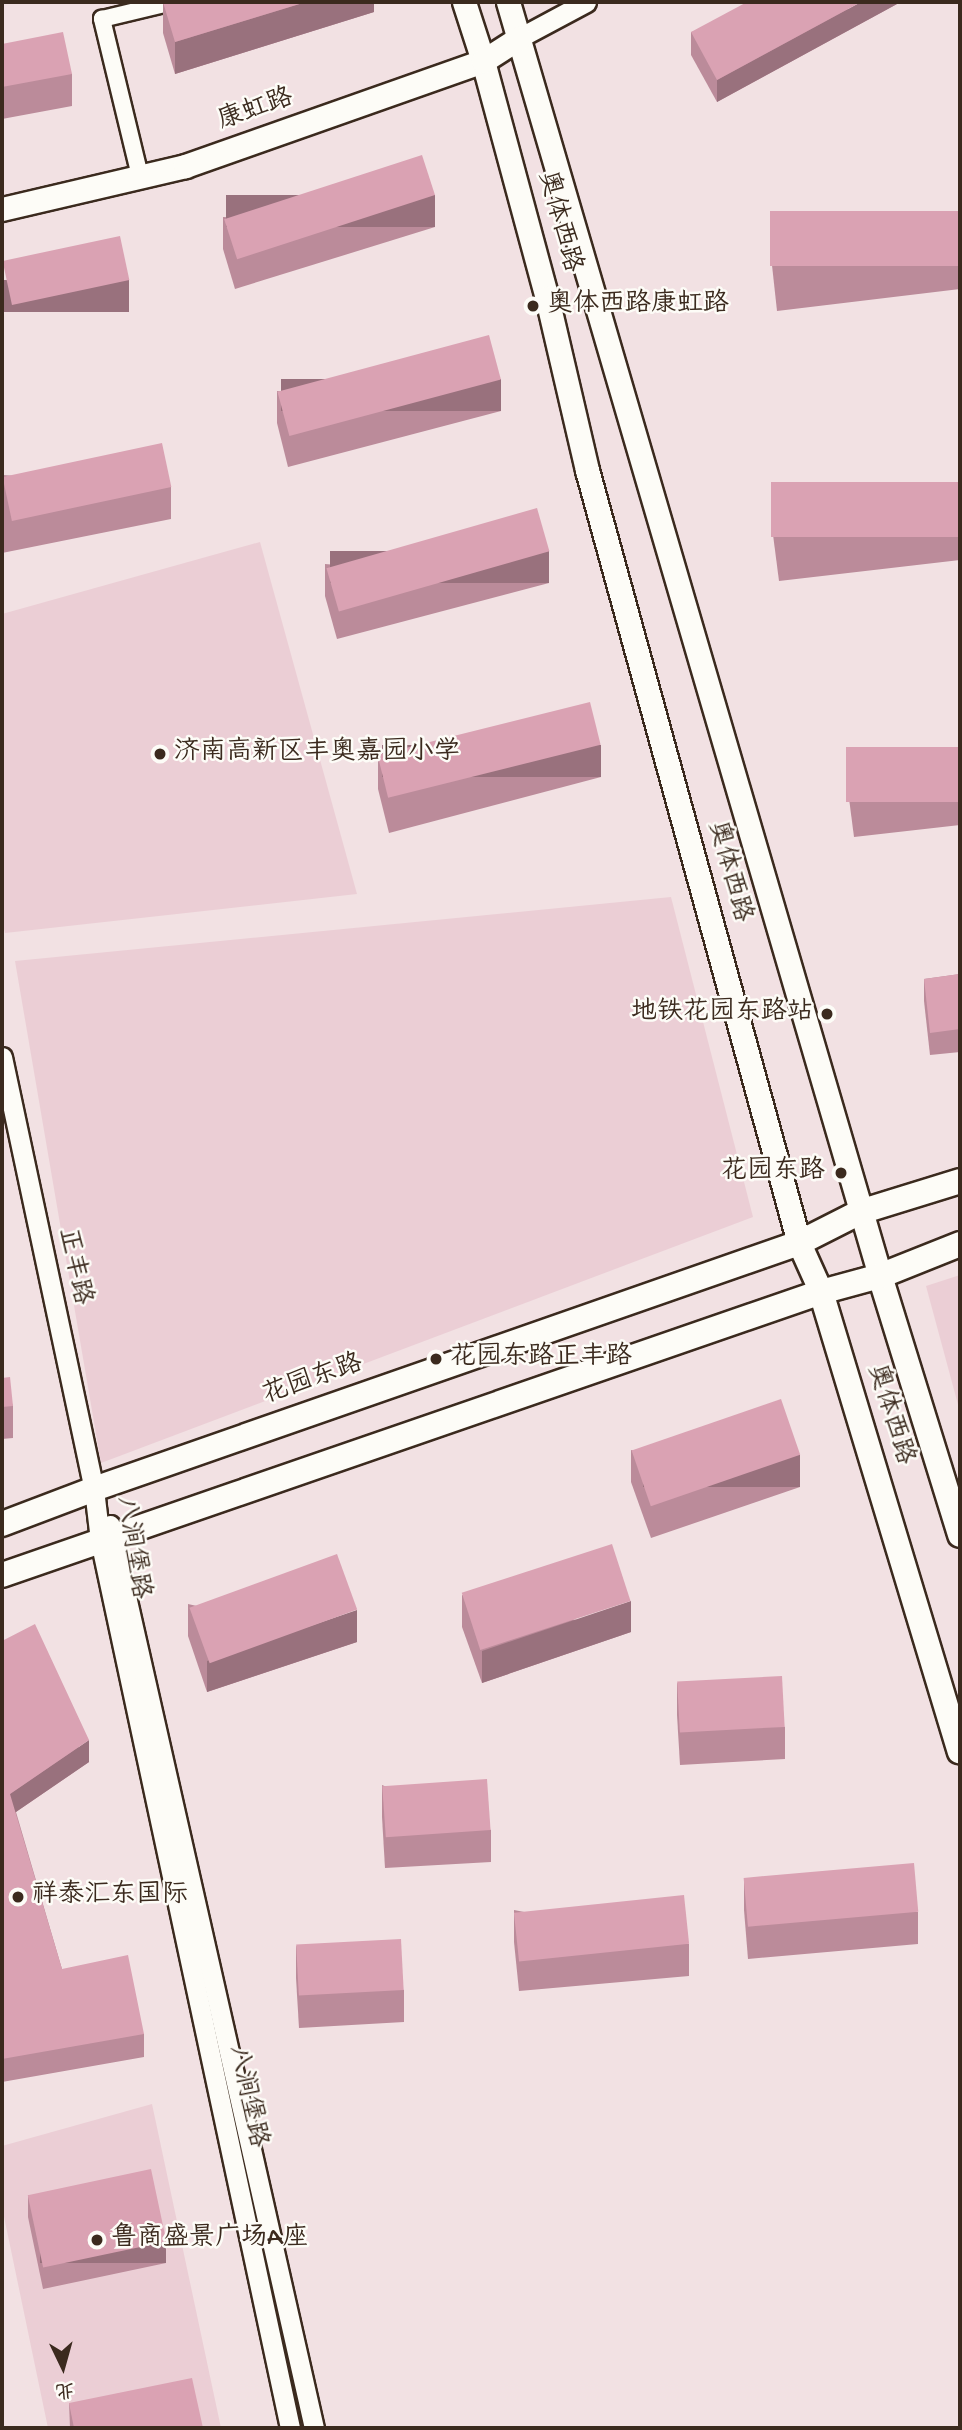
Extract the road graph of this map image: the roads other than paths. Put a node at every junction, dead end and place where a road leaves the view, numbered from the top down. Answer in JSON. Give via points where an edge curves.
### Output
{"nodes":[{"id":1,"x":173,"y":2,"type":"edge"},
{"id":2,"x":464,"y":2,"type":"edge"},
{"id":3,"x":508,"y":2,"type":"edge"},
{"id":4,"x":586,"y":2,"type":"edge"},
{"id":5,"x":519,"y":38,"type":"junction"},
{"id":6,"x":484,"y":61,"type":"junction"},
{"id":7,"x":140,"y":176,"type":"junction"},
{"id":8,"x":2,"y":209,"type":"edge"},
{"id":9,"x":2,"y":1057,"type":"edge"},
{"id":10,"x":960,"y":1181,"type":"edge"},
{"id":11,"x":860,"y":1212,"type":"junction"},
{"id":12,"x":799,"y":1243,"type":"junction"},
{"id":13,"x":960,"y":1244,"type":"edge"},
{"id":14,"x":880,"y":1276,"type":"junction"},
{"id":15,"x":821,"y":1292,"type":"junction"},
{"id":16,"x":94,"y":1489,"type":"junction"},
{"id":17,"x":2,"y":1524,"type":"edge"},
{"id":18,"x":960,"y":1535,"type":"edge"},
{"id":19,"x":107,"y":1537,"type":"junction"},
{"id":20,"x":2,"y":1575,"type":"edge"},
{"id":21,"x":960,"y":1751,"type":"edge"},
{"id":22,"x":289,"y":2428,"type":"edge"},
{"id":23,"x":314,"y":2428,"type":"edge"}],
"edges":[{"from":1,"to":7,"type":"street","via":[[102,19]]},
{"from":2,"to":6,"type":"main road","name":"奥体西路"},
{"from":3,"to":5,"type":"main road","name":"奥体西路"},
{"from":4,"to":5,"type":"street"},
{"from":5,"to":6,"type":"main road","name":"康虹路"},
{"from":5,"to":11,"type":"main road","name":"奥体西路"},
{"from":6,"to":7,"type":"main road","name":"康虹路","via":[[185,166]]},
{"from":6,"to":12,"type":"main road","name":"奥体西路","via":[[587,470]]},
{"from":7,"to":8,"type":"main road","name":"康虹路"},
{"from":9,"to":16,"type":"street","name":"正丰路"},
{"from":10,"to":11,"type":"main road","name":"花园东路"},
{"from":11,"to":12,"type":"main road","name":"花园东路"},
{"from":11,"to":14,"type":"main road","name":"奥体西路"},
{"from":12,"to":15,"type":"main road","name":"奥体西路"},
{"from":12,"to":16,"type":"main road","name":"花园东路"},
{"from":13,"to":14,"type":"main road"},
{"from":14,"to":15,"type":"main road"},
{"from":14,"to":18,"type":"main road","name":"奥体西路"},
{"from":15,"to":19,"type":"main road"},
{"from":15,"to":21,"type":"main road","name":"奥体西路"},
{"from":16,"to":17,"type":"main road","name":"花园东路"},
{"from":16,"to":19,"type":"street","name":"八涧堡路"},
{"from":19,"to":20,"type":"main road"},
{"from":19,"to":22,"type":"street","name":"八涧堡路"},
{"from":19,"to":23,"type":"street","name":"八涧堡路"}]}
